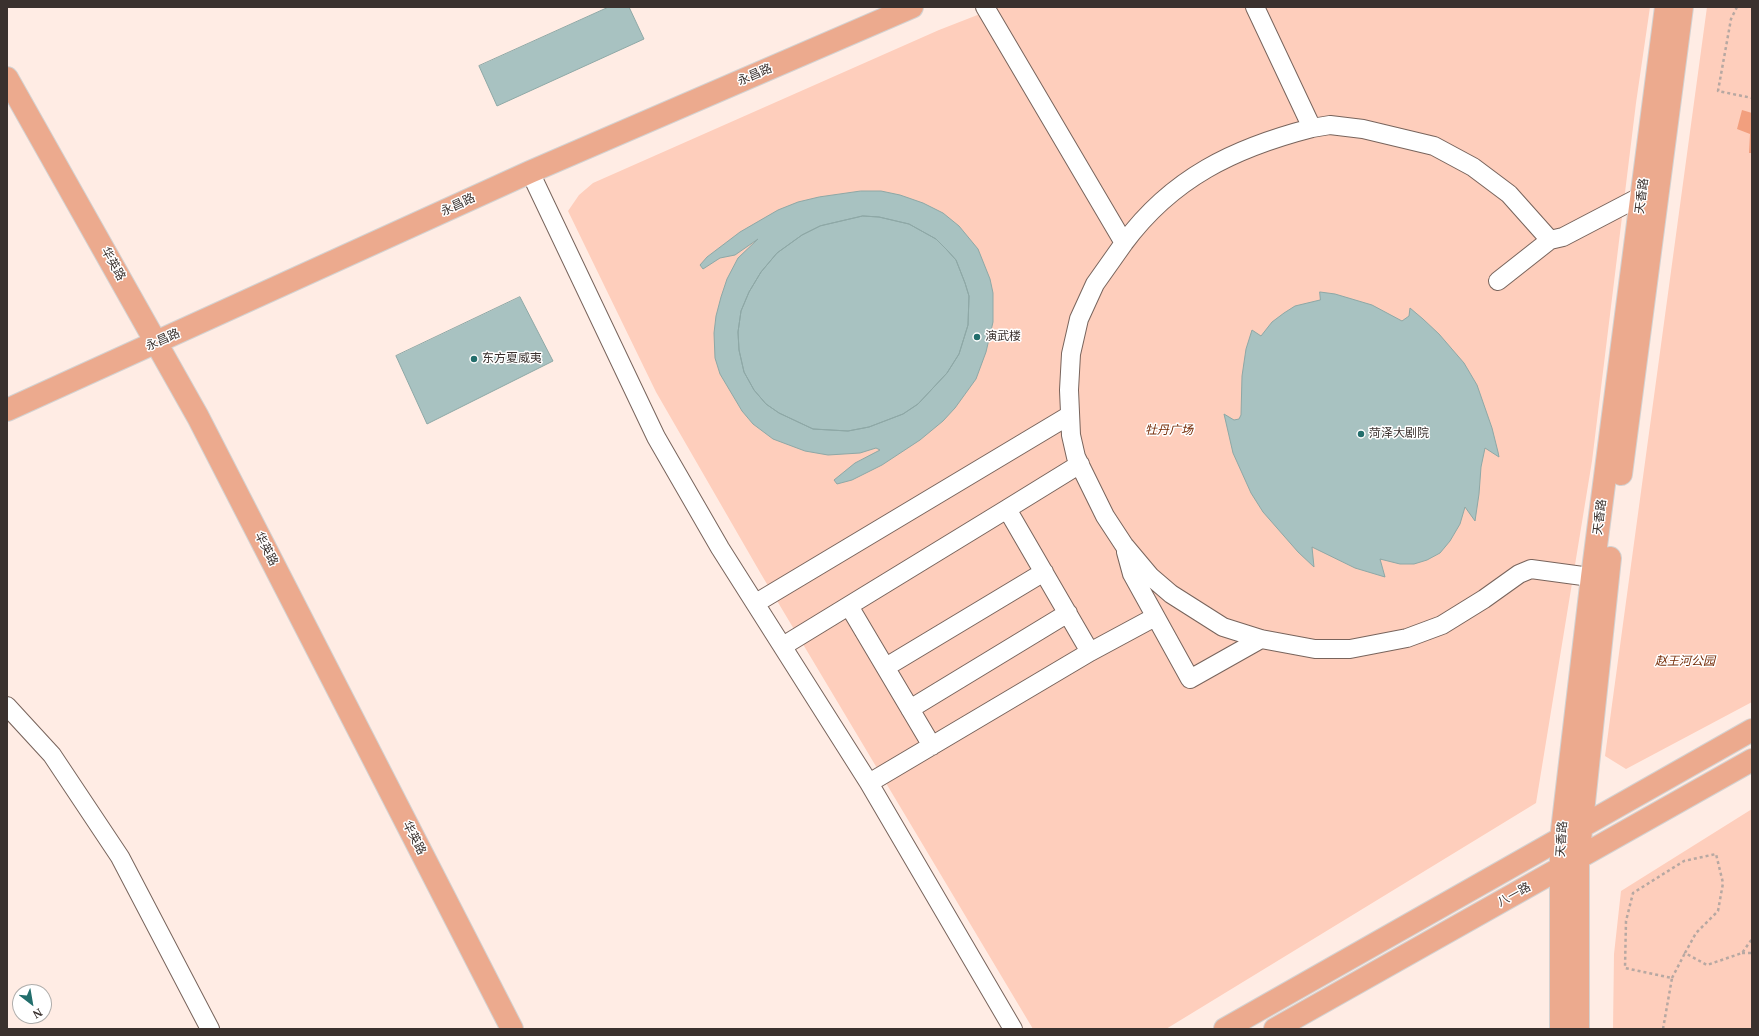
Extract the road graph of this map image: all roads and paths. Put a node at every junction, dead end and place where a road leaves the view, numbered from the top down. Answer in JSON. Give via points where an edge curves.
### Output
{"nodes":[{"id":1,"x":912,"y":7,"type":"edge"},
{"id":2,"x":985,"y":7,"type":"edge"},
{"id":3,"x":1255,"y":7,"type":"edge"},
{"id":4,"x":1666,"y":7,"type":"edge"},
{"id":5,"x":1682,"y":7,"type":"edge"},
{"id":6,"x":1736,"y":7,"type":"edge"},
{"id":7,"x":7,"y":78,"type":"edge"},
{"id":8,"x":1752,"y":98,"type":"edge"},
{"id":9,"x":1312,"y":128,"type":"junction"},
{"id":10,"x":530,"y":172,"type":"junction"},
{"id":11,"x":1650,"y":191,"type":"junction"},
{"id":12,"x":1550,"y":240,"type":"junction"},
{"id":13,"x":1124,"y":243,"type":"junction"},
{"id":14,"x":1498,"y":281,"type":"dead end"},
{"id":15,"x":157,"y":343,"type":"junction"},
{"id":16,"x":7,"y":410,"type":"edge"},
{"id":17,"x":1070,"y":414,"type":"junction"},
{"id":18,"x":1080,"y":464,"type":"junction"},
{"id":19,"x":1007,"y":509,"type":"junction"},
{"id":20,"x":1124,"y":545,"type":"junction"},
{"id":21,"x":1044,"y":572,"type":"junction"},
{"id":22,"x":1600,"y":578,"type":"junction"},
{"id":23,"x":756,"y":603,"type":"junction"},
{"id":24,"x":849,"y":606,"type":"junction"},
{"id":25,"x":1068,"y":613,"type":"junction"},
{"id":26,"x":1155,"y":617,"type":"junction"},
{"id":27,"x":1261,"y":639,"type":"junction"},
{"id":28,"x":783,"y":646,"type":"junction"},
{"id":29,"x":1090,"y":652,"type":"junction"},
{"id":30,"x":886,"y":668,"type":"junction"},
{"id":31,"x":7,"y":706,"type":"edge"},
{"id":32,"x":910,"y":709,"type":"junction"},
{"id":33,"x":1752,"y":730,"type":"edge"},
{"id":34,"x":932,"y":746,"type":"junction"},
{"id":35,"x":1752,"y":760,"type":"edge"},
{"id":36,"x":869,"y":783,"type":"junction"},
{"id":37,"x":1561,"y":839,"type":"junction"},
{"id":38,"x":1569,"y":864,"type":"junction"},
{"id":39,"x":1752,"y":939,"type":"edge"},
{"id":40,"x":1686,"y":953,"type":"junction"},
{"id":41,"x":1742,"y":953,"type":"junction"},
{"id":42,"x":1752,"y":953,"type":"edge"},
{"id":43,"x":1672,"y":978,"type":"junction"},
{"id":44,"x":210,"y":1029,"type":"edge"},
{"id":45,"x":512,"y":1029,"type":"edge"},
{"id":46,"x":1013,"y":1029,"type":"edge"},
{"id":47,"x":1225,"y":1029,"type":"edge"},
{"id":48,"x":1275,"y":1029,"type":"edge"},
{"id":49,"x":1561,"y":1029,"type":"edge"},
{"id":50,"x":1578,"y":1029,"type":"edge"},
{"id":51,"x":1663,"y":1029,"type":"edge"}],
"edges":[{"from":1,"to":10,"type":"main road","name":"永昌路"},
{"from":2,"to":13,"type":"street"},
{"from":3,"to":9,"type":"street"},
{"from":4,"to":11,"type":"main road","name":"天香路"},
{"from":5,"to":11,"type":"main road","name":"天香路"},
{"from":6,"to":8,"type":"path","via":[[1731,19],[1718,91]]},
{"from":7,"to":15,"type":"main road","name":"华英路"},
{"from":9,"to":12,"type":"street","via":[[1330,125],[1363,129],[1434,146],[1473,167],[1509,194]]},
{"from":9,"to":13,"type":"street","via":[[1250,147],[1213,164],[1186,181],[1138,224]]},
{"from":10,"to":15,"type":"main road","name":"永昌路"},
{"from":10,"to":23,"type":"street","via":[[656,437],[720,548]]},
{"from":11,"to":12,"type":"street","via":[[1563,237]]},
{"from":11,"to":22,"type":"main road","name":"天香路"},
{"from":12,"to":14,"type":"street"},
{"from":13,"to":17,"type":"street","via":[[1095,284],[1079,319],[1071,354]]},
{"from":15,"to":16,"type":"main road","name":"永昌路"},
{"from":15,"to":45,"type":"main road","name":"华英路","via":[[198,417]]},
{"from":17,"to":18,"type":"street","via":[[1071,436]]},
{"from":17,"to":23,"type":"street"},
{"from":18,"to":19,"type":"street"},
{"from":18,"to":20,"type":"street","via":[[1105,516]]},
{"from":19,"to":21,"type":"street"},
{"from":19,"to":24,"type":"street"},
{"from":20,"to":26,"type":"street","via":[[1132,574]]},
{"from":20,"to":27,"type":"street","via":[[1150,576],[1171,594],[1223,627]]},
{"from":21,"to":25,"type":"street"},
{"from":21,"to":30,"type":"street"},
{"from":22,"to":27,"type":"street","via":[[1530,569],[1442,625],[1407,638],[1350,649],[1315,649]]},
{"from":22,"to":37,"type":"main road","name":"天香路"},
{"from":22,"to":38,"type":"main road","name":"天香路"},
{"from":23,"to":28,"type":"street"},
{"from":24,"to":28,"type":"street"},
{"from":24,"to":30,"type":"street"},
{"from":25,"to":29,"type":"street"},
{"from":25,"to":32,"type":"street"},
{"from":26,"to":27,"type":"street","via":[[1190,679]]},
{"from":26,"to":29,"type":"street"},
{"from":28,"to":36,"type":"street"},
{"from":29,"to":34,"type":"street"},
{"from":30,"to":32,"type":"street"},
{"from":31,"to":44,"type":"street","via":[[52,755],[120,857]]},
{"from":32,"to":34,"type":"street"},
{"from":33,"to":37,"type":"main road"},
{"from":34,"to":36,"type":"street"},
{"from":35,"to":38,"type":"main road","name":"八一路"},
{"from":36,"to":46,"type":"street"},
{"from":37,"to":38,"type":"main road","name":"天香路"},
{"from":37,"to":47,"type":"main road"},
{"from":38,"to":48,"type":"main road","name":"八一路"},
{"from":38,"to":49,"type":"main road","name":"天香路"},
{"from":38,"to":50,"type":"main road","name":"天香路"},
{"from":39,"to":41,"type":"path"},
{"from":40,"to":41,"type":"path","via":[[1706,965]]},
{"from":40,"to":43,"type":"path"},
{"from":40,"to":43,"type":"path","via":[[1696,934],[1718,911],[1723,883],[1716,854],[1684,861],[1633,892],[1626,921],[1624,968]]},
{"from":41,"to":42,"type":"path"},
{"from":43,"to":51,"type":"path"}]}
